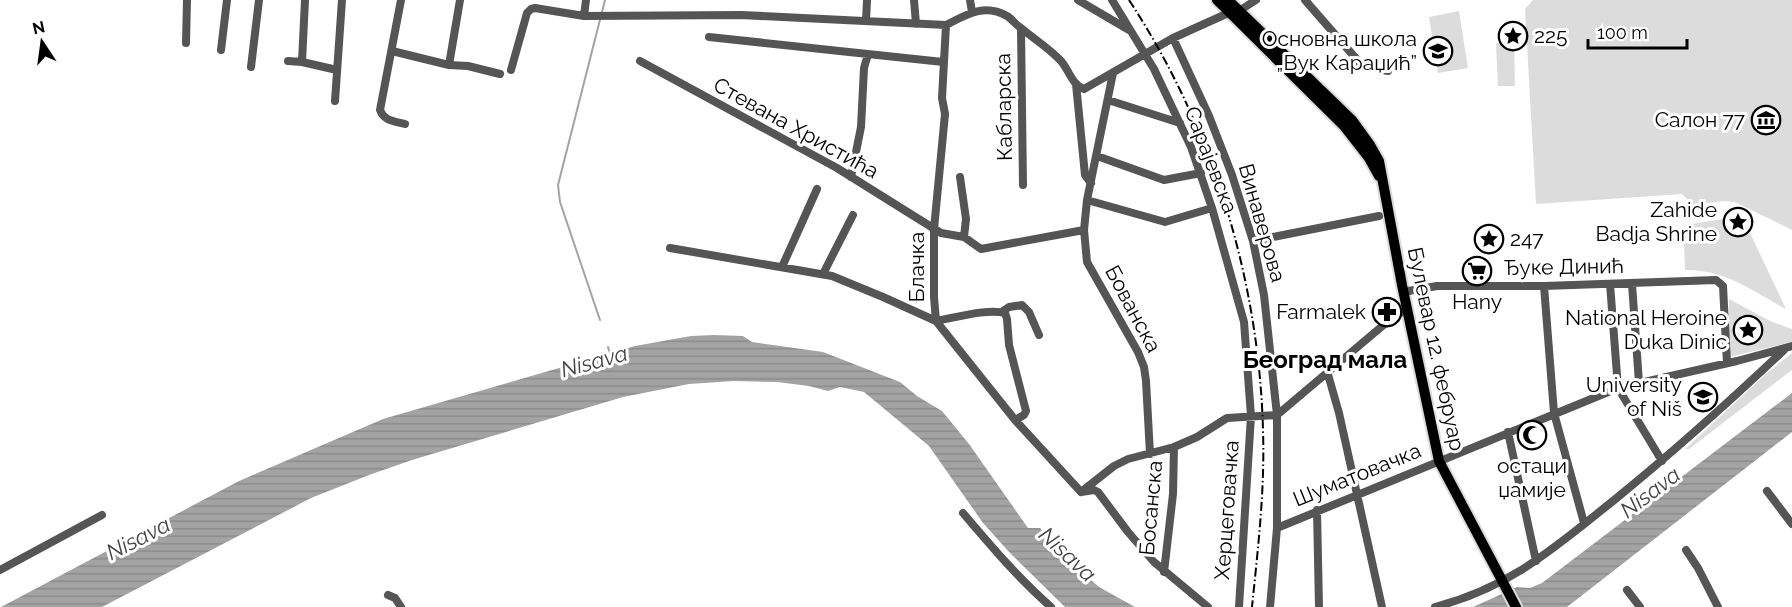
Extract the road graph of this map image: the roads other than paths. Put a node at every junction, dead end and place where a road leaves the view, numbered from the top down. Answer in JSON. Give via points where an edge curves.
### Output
{"nodes":[{"id":1,"x":187,"y":0,"type":"edge"},
{"id":2,"x":227,"y":0,"type":"edge"},
{"id":3,"x":259,"y":0,"type":"edge"},
{"id":4,"x":305,"y":0,"type":"edge"},
{"id":5,"x":342,"y":0,"type":"edge"},
{"id":6,"x":401,"y":0,"type":"edge"},
{"id":7,"x":460,"y":0,"type":"edge"},
{"id":8,"x":586,"y":0,"type":"edge"},
{"id":9,"x":867,"y":0,"type":"edge"},
{"id":10,"x":914,"y":0,"type":"edge"},
{"id":11,"x":970,"y":0,"type":"edge"},
{"id":12,"x":1078,"y":0,"type":"edge"},
{"id":13,"x":1112,"y":0,"type":"edge"},
{"id":14,"x":1217,"y":0,"type":"edge"},
{"id":15,"x":1228,"y":0,"type":"edge"},
{"id":16,"x":1256,"y":0,"type":"edge"},
{"id":17,"x":1305,"y":0,"type":"edge"},
{"id":18,"x":972,"y":12,"type":"junction"},
{"id":19,"x":1235,"y":12,"type":"junction"},
{"id":20,"x":584,"y":15,"type":"junction"},
{"id":21,"x":866,"y":21,"type":"junction"},
{"id":22,"x":916,"y":24,"type":"junction"},
{"id":23,"x":946,"y":25,"type":"junction"},
{"id":24,"x":1021,"y":29,"type":"junction"},
{"id":25,"x":1129,"y":30,"type":"junction"},
{"id":26,"x":709,"y":37,"type":"dead end"},
{"id":27,"x":1173,"y":38,"type":"junction"},
{"id":28,"x":186,"y":43,"type":"dead end"},
{"id":29,"x":221,"y":50,"type":"dead end"},
{"id":30,"x":392,"y":51,"type":"junction"},
{"id":31,"x":868,"y":54,"type":"junction"},
{"id":32,"x":1146,"y":55,"type":"junction"},
{"id":33,"x":288,"y":61,"type":"dead end"},
{"id":34,"x":640,"y":61,"type":"dead end"},
{"id":35,"x":302,"y":62,"type":"junction"},
{"id":36,"x":943,"y":62,"type":"junction"},
{"id":37,"x":449,"y":65,"type":"junction"},
{"id":38,"x":251,"y":67,"type":"dead end"},
{"id":39,"x":337,"y":70,"type":"junction"},
{"id":40,"x":511,"y":70,"type":"dead end"},
{"id":41,"x":1388,"y":71,"type":"dead end"},
{"id":42,"x":1113,"y":73,"type":"junction"},
{"id":43,"x":500,"y":74,"type":"dead end"},
{"id":44,"x":1076,"y":84,"type":"junction"},
{"id":45,"x":1107,"y":100,"type":"junction"},
{"id":46,"x":335,"y":101,"type":"dead end"},
{"id":47,"x":1180,"y":123,"type":"junction"},
{"id":48,"x":405,"y":124,"type":"dead end"},
{"id":49,"x":1096,"y":156,"type":"junction"},
{"id":50,"x":1201,"y":173,"type":"junction"},
{"id":51,"x":851,"y":177,"type":"junction"},
{"id":52,"x":960,"y":177,"type":"dead end"},
{"id":53,"x":1091,"y":183,"type":"junction"},
{"id":54,"x":1023,"y":185,"type":"dead end"},
{"id":55,"x":817,"y":189,"type":"dead end"},
{"id":56,"x":1088,"y":200,"type":"junction"},
{"id":57,"x":1212,"y":208,"type":"junction"},
{"id":58,"x":853,"y":215,"type":"dead end"},
{"id":59,"x":1379,"y":216,"type":"dead end"},
{"id":60,"x":934,"y":229,"type":"junction"},
{"id":61,"x":1084,"y":230,"type":"junction"},
{"id":62,"x":964,"y":237,"type":"junction"},
{"id":63,"x":1253,"y":241,"type":"junction"},
{"id":64,"x":670,"y":248,"type":"dead end"},
{"id":65,"x":782,"y":267,"type":"junction"},
{"id":66,"x":823,"y":274,"type":"junction"},
{"id":67,"x":1610,"y":284,"type":"junction"},
{"id":68,"x":1632,"y":284,"type":"junction"},
{"id":69,"x":1544,"y":286,"type":"junction"},
{"id":70,"x":1403,"y":292,"type":"junction"},
{"id":71,"x":1407,"y":309,"type":"junction"},
{"id":72,"x":1003,"y":311,"type":"junction"},
{"id":73,"x":936,"y":321,"type":"junction"},
{"id":74,"x":1039,"y":335,"type":"dead end"},
{"id":75,"x":1789,"y":347,"type":"edge"},
{"id":76,"x":1727,"y":363,"type":"junction"},
{"id":77,"x":1327,"y":371,"type":"junction"},
{"id":78,"x":1639,"y":383,"type":"junction"},
{"id":79,"x":1618,"y":388,"type":"junction"},
{"id":80,"x":1554,"y":413,"type":"junction"},
{"id":81,"x":1277,"y":415,"type":"junction"},
{"id":82,"x":1251,"y":416,"type":"junction"},
{"id":83,"x":1015,"y":420,"type":"junction"},
{"id":84,"x":1508,"y":432,"type":"junction"},
{"id":85,"x":1174,"y":447,"type":"junction"},
{"id":86,"x":1150,"y":454,"type":"junction"},
{"id":87,"x":1439,"y":461,"type":"junction"},
{"id":88,"x":1662,"y":461,"type":"junction"},
{"id":89,"x":1767,"y":491,"type":"dead end"},
{"id":90,"x":1081,"y":492,"type":"junction"},
{"id":91,"x":1357,"y":495,"type":"junction"},
{"id":92,"x":1317,"y":510,"type":"junction"},
{"id":93,"x":963,"y":513,"type":"dead end"},
{"id":94,"x":102,"y":515,"type":"dead end"},
{"id":95,"x":1584,"y":524,"type":"junction"},
{"id":96,"x":1792,"y":524,"type":"edge"},
{"id":97,"x":1277,"y":528,"type":"junction"},
{"id":98,"x":1686,"y":550,"type":"dead end"},
{"id":99,"x":1536,"y":561,"type":"junction"},
{"id":100,"x":0,"y":570,"type":"edge"},
{"id":101,"x":1164,"y":572,"type":"junction"},
{"id":102,"x":1505,"y":586,"type":"junction"},
{"id":103,"x":1627,"y":590,"type":"dead end"},
{"id":104,"x":388,"y":595,"type":"dead end"},
{"id":105,"x":402,"y":607,"type":"edge"},
{"id":106,"x":1051,"y":607,"type":"edge"},
{"id":107,"x":1208,"y":607,"type":"edge"},
{"id":108,"x":1239,"y":607,"type":"edge"},
{"id":109,"x":1270,"y":607,"type":"edge"},
{"id":110,"x":1319,"y":607,"type":"edge"},
{"id":111,"x":1382,"y":607,"type":"edge"},
{"id":112,"x":1435,"y":607,"type":"edge"},
{"id":113,"x":1516,"y":607,"type":"edge"},
{"id":114,"x":1640,"y":607,"type":"edge"},
{"id":115,"x":1718,"y":607,"type":"edge"}],
"edges":[{"from":1,"to":28,"type":"street"},
{"from":2,"to":29,"type":"street"},
{"from":3,"to":38,"type":"street"},
{"from":4,"to":35,"type":"street"},
{"from":5,"to":39,"type":"street"},
{"from":6,"to":30,"type":"street"},
{"from":7,"to":37,"type":"street"},
{"from":8,"to":20,"type":"street"},
{"from":9,"to":21,"type":"street"},
{"from":10,"to":22,"type":"street"},
{"from":11,"to":18,"type":"street"},
{"from":12,"to":25,"type":"street"},
{"from":13,"to":25,"type":"street","name":"Сарајевска"},
{"from":14,"to":19,"type":"main road","name":"Булевар 12. фебруар"},
{"from":15,"to":19,"type":"main road","name":"Булевар 12. фебруар"},
{"from":16,"to":19,"type":"street"},
{"from":17,"to":41,"type":"street","via":[[1359,62]]},
{"from":18,"to":23,"type":"street"},
{"from":18,"to":24,"type":"street","via":[[999,12]]},
{"from":19,"to":27,"type":"street"},
{"from":19,"to":70,"type":"main road","name":"Булевар 12. фебруар","via":[[1352,120],[1379,161]]},
{"from":20,"to":21,"type":"street","via":[[741,15]]},
{"from":20,"to":40,"type":"street","via":[[531,9]]},
{"from":21,"to":22,"type":"street"},
{"from":22,"to":23,"type":"street"},
{"from":23,"to":36,"type":"street","name":"Блачка"},
{"from":24,"to":44,"type":"street","via":[[1062,62]]},
{"from":24,"to":54,"type":"street","name":"Кабларска"},
{"from":25,"to":32,"type":"street","name":"Сарајевска"},
{"from":26,"to":31,"type":"street"},
{"from":27,"to":32,"type":"street"},
{"from":27,"to":63,"type":"street","name":"Винаверова","via":[[1209,116]]},
{"from":30,"to":37,"type":"street"},
{"from":30,"to":48,"type":"street","via":[[380,110],[382,117]]},
{"from":31,"to":36,"type":"street"},
{"from":31,"to":51,"type":"street","via":[[861,127]]},
{"from":32,"to":42,"type":"street"},
{"from":32,"to":47,"type":"street","name":"Сарајевска"},
{"from":33,"to":35,"type":"street"},
{"from":34,"to":51,"type":"street","name":"Стевана Христића"},
{"from":35,"to":39,"type":"street"},
{"from":36,"to":60,"type":"street","name":"Блачка","via":[[945,114]]},
{"from":37,"to":43,"type":"street"},
{"from":39,"to":46,"type":"street"},
{"from":42,"to":44,"type":"street","via":[[1087,89]]},
{"from":42,"to":45,"type":"street","name":"Бованска"},
{"from":44,"to":53,"type":"street","name":"Бованска","via":[[1085,175]]},
{"from":45,"to":47,"type":"street"},
{"from":45,"to":49,"type":"street","name":"Бованска"},
{"from":47,"to":50,"type":"street","name":"Сарајевска"},
{"from":49,"to":50,"type":"street","via":[[1164,180]]},
{"from":49,"to":53,"type":"street","name":"Бованска"},
{"from":50,"to":57,"type":"street","name":"Сарајевска"},
{"from":51,"to":60,"type":"street","name":"Стевана Христића"},
{"from":52,"to":62,"type":"street","via":[[966,219]]},
{"from":53,"to":56,"type":"street","name":"Бованска"},
{"from":55,"to":65,"type":"street"},
{"from":56,"to":57,"type":"street","via":[[1166,222]]},
{"from":56,"to":61,"type":"street","name":"Бованска"},
{"from":57,"to":82,"type":"street","name":"Сарајевска","via":[[1244,322]]},
{"from":58,"to":66,"type":"street"},
{"from":59,"to":63,"type":"street"},
{"from":60,"to":62,"type":"street","name":"Стевана Христића"},
{"from":60,"to":73,"type":"street","name":"Блачка"},
{"from":61,"to":62,"type":"street","name":"Стевана Христића","via":[[983,249]]},
{"from":61,"to":86,"type":"street","name":"Бованска","via":[[1087,262],[1144,367]]},
{"from":63,"to":81,"type":"street","name":"Винаверова","via":[[1264,295]]},
{"from":64,"to":65,"type":"street"},
{"from":65,"to":66,"type":"street"},
{"from":66,"to":73,"type":"street"},
{"from":67,"to":68,"type":"street","name":"Ђуке Динић"},
{"from":67,"to":69,"type":"street","name":"Ђуке Динић"},
{"from":67,"to":79,"type":"street"},
{"from":68,"to":76,"type":"street","name":"Ђуке Динић","via":[[1719,281],[1723,286]]},
{"from":68,"to":78,"type":"street"},
{"from":69,"to":70,"type":"street","name":"Ђуке Динић","via":[[1437,286]]},
{"from":69,"to":80,"type":"street"},
{"from":70,"to":71,"type":"main road","name":"Булевар 12. фебруар"},
{"from":71,"to":77,"type":"street"},
{"from":71,"to":87,"type":"main road","name":"Булевар 12. фебруар"},
{"from":72,"to":73,"type":"street"},
{"from":72,"to":74,"type":"street","via":[[1022,305]]},
{"from":72,"to":83,"type":"street","via":[[1026,411]]},
{"from":73,"to":83,"type":"street","name":"Блачка"},
{"from":75,"to":76,"type":"street","name":"Шуматовачка"},
{"from":75,"to":88,"type":"street"},
{"from":76,"to":78,"type":"street","name":"Шуматовачка"},
{"from":77,"to":81,"type":"street"},
{"from":77,"to":91,"type":"street"},
{"from":78,"to":79,"type":"street","name":"Шуматовачка"},
{"from":79,"to":80,"type":"street","name":"Шуматовачка"},
{"from":79,"to":88,"type":"street"},
{"from":80,"to":84,"type":"street","name":"Шуматовачка"},
{"from":80,"to":95,"type":"street"},
{"from":81,"to":82,"type":"street"},
{"from":81,"to":97,"type":"street","name":"Винаверова"},
{"from":82,"to":85,"type":"street","via":[[1227,418]]},
{"from":82,"to":108,"type":"street","name":"Херцеговачка"},
{"from":83,"to":90,"type":"street","name":"Блачка"},
{"from":84,"to":87,"type":"street","name":"Шуматовачка"},
{"from":84,"to":99,"type":"street"},
{"from":85,"to":86,"type":"street"},
{"from":85,"to":101,"type":"street","name":"Босанска"},
{"from":86,"to":90,"type":"street","via":[[1114,466]]},
{"from":87,"to":91,"type":"street","name":"Шуматовачка"},
{"from":87,"to":102,"type":"main road","name":"Булевар 12. фебруар"},
{"from":88,"to":95,"type":"street"},
{"from":89,"to":96,"type":"street"},
{"from":90,"to":101,"type":"street","via":[[1098,492]]},
{"from":91,"to":92,"type":"street","name":"Шуматовачка"},
{"from":91,"to":111,"type":"street"},
{"from":92,"to":97,"type":"street","name":"Шуматовачка"},
{"from":92,"to":110,"type":"street"},
{"from":93,"to":106,"type":"street","via":[[1000,557]]},
{"from":94,"to":100,"type":"street"},
{"from":95,"to":99,"type":"street"},
{"from":97,"to":109,"type":"street","name":"Винаверова"},
{"from":98,"to":115,"type":"street"},
{"from":99,"to":102,"type":"street"},
{"from":101,"to":107,"type":"street"},
{"from":102,"to":112,"type":"street"},
{"from":102,"to":113,"type":"main road","name":"Булевар 12. фебруар"},
{"from":103,"to":114,"type":"street"},
{"from":104,"to":105,"type":"street"}]}
